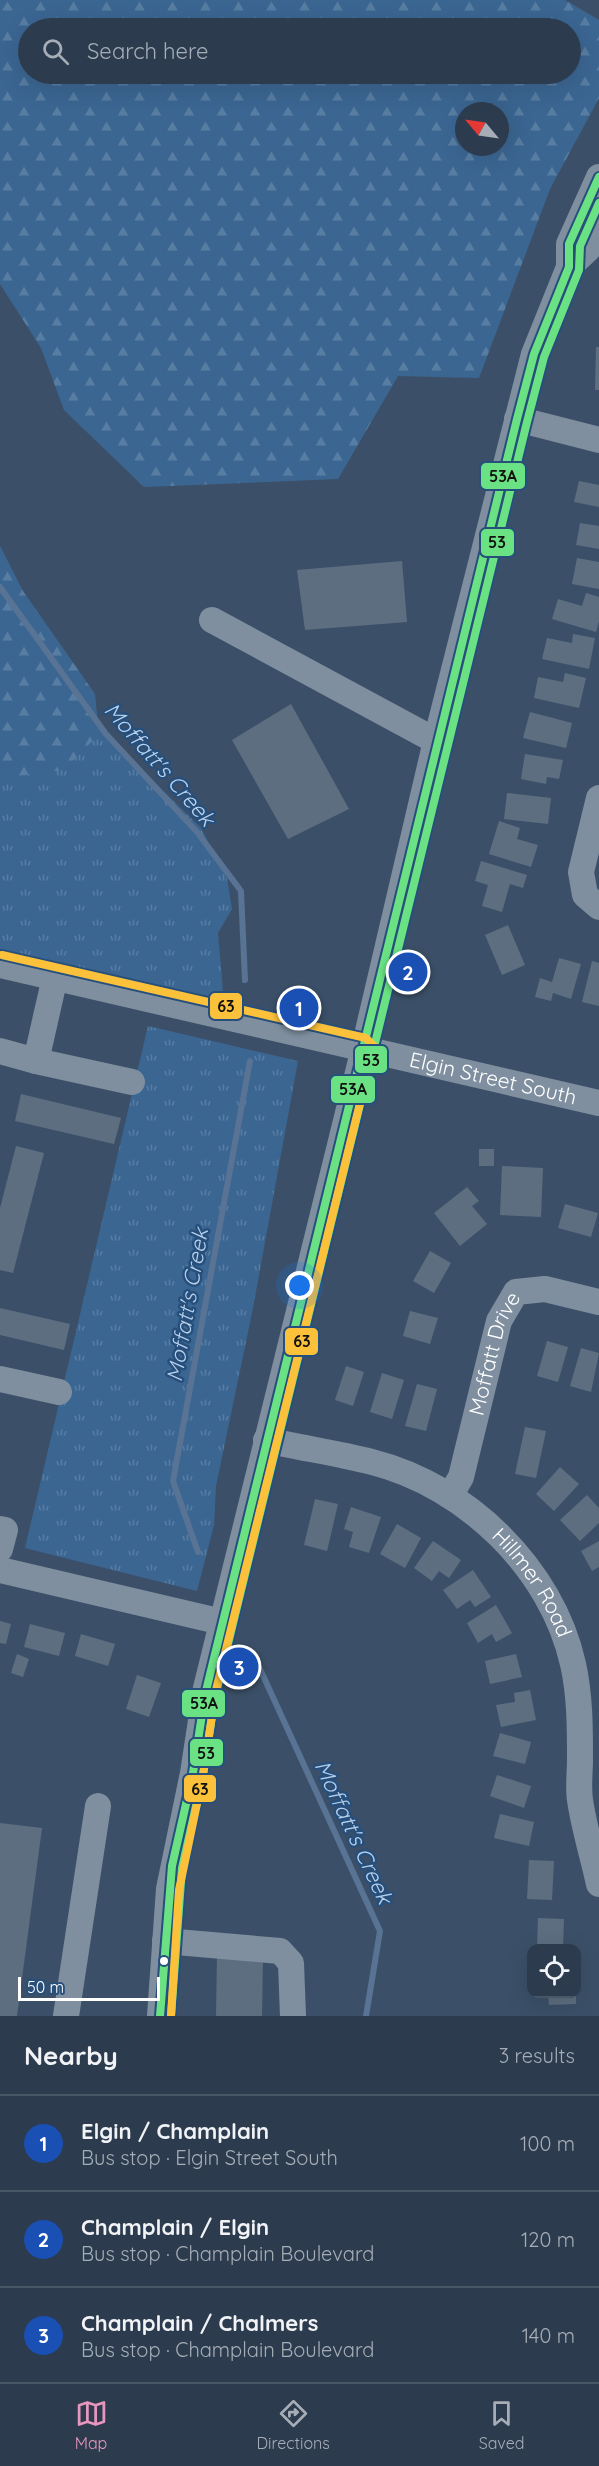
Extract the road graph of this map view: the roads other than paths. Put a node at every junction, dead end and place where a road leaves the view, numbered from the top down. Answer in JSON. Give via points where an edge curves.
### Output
{"nodes":[{"id":1,"x":599,"y":177,"type":"edge"},
{"id":2,"x":599,"y":226,"type":"edge"},
{"id":3,"x":569,"y":267,"type":"junction"},
{"id":4,"x":517,"y":419,"type":"junction"},
{"id":5,"x":599,"y":440,"type":"edge"},
{"id":6,"x":212,"y":620,"type":"dead end"},
{"id":7,"x":436,"y":741,"type":"junction"},
{"id":8,"x":599,"y":798,"type":"edge"},
{"id":9,"x":599,"y":907,"type":"edge"},
{"id":10,"x":0,"y":965,"type":"edge"},
{"id":11,"x":55,"y":977,"type":"junction"},
{"id":12,"x":364,"y":1047,"type":"junction"},
{"id":13,"x":0,"y":1051,"type":"edge"},
{"id":14,"x":36,"y":1061,"type":"junction"},
{"id":15,"x":132,"y":1082,"type":"dead end"},
{"id":16,"x":599,"y":1102,"type":"edge"},
{"id":17,"x":599,"y":1302,"type":"edge"},
{"id":18,"x":0,"y":1379,"type":"edge"},
{"id":19,"x":59,"y":1392,"type":"dead end"},
{"id":20,"x":266,"y":1440,"type":"junction"},
{"id":21,"x":450,"y":1496,"type":"junction"},
{"id":22,"x":0,"y":1529,"type":"edge"},
{"id":23,"x":0,"y":1549,"type":"edge"},
{"id":24,"x":0,"y":1570,"type":"edge"},
{"id":25,"x":222,"y":1622,"type":"junction"},
{"id":26,"x":590,"y":1760,"type":"edge"},
{"id":27,"x":98,"y":1806,"type":"dead end"},
{"id":28,"x":599,"y":1884,"type":"edge"},
{"id":29,"x":165,"y":1941,"type":"junction"},
{"id":30,"x":66,"y":2016,"type":"edge"},
{"id":31,"x":160,"y":2016,"type":"edge"},
{"id":32,"x":293,"y":2016,"type":"edge"}],
"edges":[{"from":1,"to":3,"type":"street","via":[[569,244]]},
{"from":2,"to":3,"type":"street","via":[[588,249]]},
{"from":3,"to":4,"type":"street","via":[[534,354]]},
{"from":4,"to":5,"type":"street"},
{"from":4,"to":7,"type":"street"},
{"from":6,"to":7,"type":"street"},
{"from":7,"to":12,"type":"street"},
{"from":8,"to":9,"type":"street","via":[[581,872],[585,895]]},
{"from":10,"to":11,"type":"street","name":"Elgin Street South"},
{"from":11,"to":12,"type":"street","name":"Elgin Street South"},
{"from":11,"to":14,"type":"street"},
{"from":12,"to":16,"type":"street","name":"Elgin Street South"},
{"from":12,"to":20,"type":"street"},
{"from":13,"to":14,"type":"street"},
{"from":14,"to":15,"type":"street"},
{"from":17,"to":21,"type":"street","name":"Moffatt Drive","via":[[545,1289],[516,1292],[500,1321],[461,1477]]},
{"from":18,"to":19,"type":"street"},
{"from":20,"to":21,"type":"street","name":"Hillmer Road","via":[[374,1462]]},
{"from":20,"to":25,"type":"street"},
{"from":21,"to":26,"type":"street","name":"Hillmer Road","via":[[495,1532],[530,1569],[548,1596],[573,1664]]},
{"from":22,"to":23,"type":"street","via":[[4,1530]]},
{"from":24,"to":25,"type":"street"},
{"from":25,"to":29,"type":"street","via":[[172,1866]]},
{"from":26,"to":28,"type":"street","name":"Hillmer Road","via":[[580,1799]]},
{"from":27,"to":30,"type":"street"},
{"from":29,"to":31,"type":"street"},
{"from":29,"to":32,"type":"street","via":[[280,1951],[291,1962]]}]}
